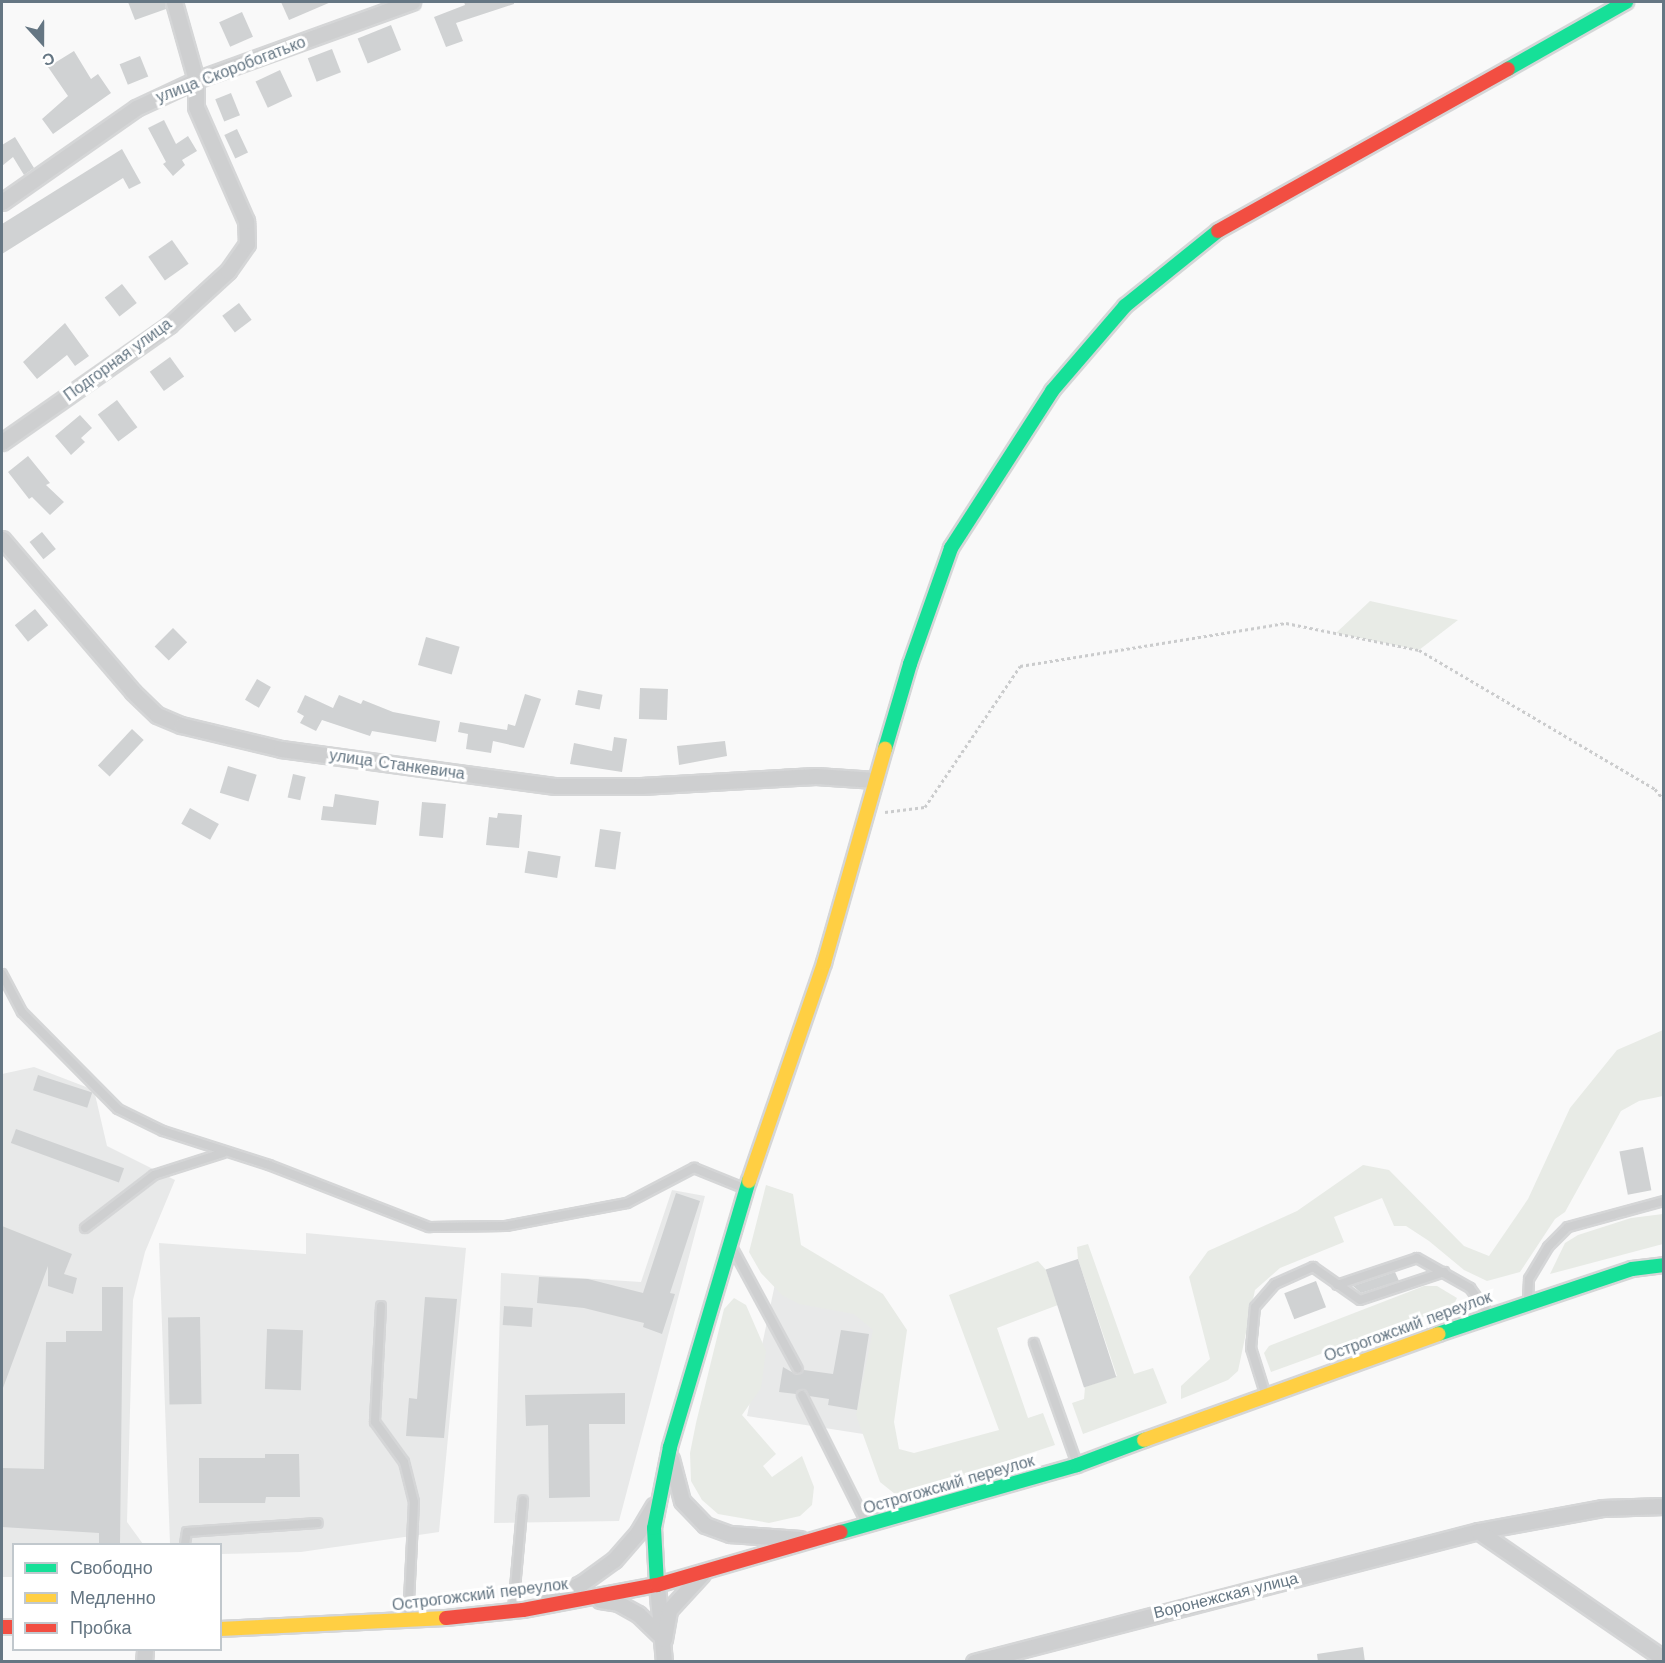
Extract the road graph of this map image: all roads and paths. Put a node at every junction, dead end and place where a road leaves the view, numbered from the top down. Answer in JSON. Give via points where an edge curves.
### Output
{"nodes":[{"id":1,"x":174,"y":2,"type":"edge"},
{"id":2,"x":412,"y":2,"type":"edge"},
{"id":3,"x":1626,"y":2,"type":"edge"},
{"id":4,"x":196,"y":80,"type":"junction"},
{"id":5,"x":2,"y":202,"type":"edge"},
{"id":6,"x":2,"y":442,"type":"edge"},
{"id":7,"x":2,"y":539,"type":"edge"},
{"id":8,"x":875,"y":780,"type":"junction"},
{"id":9,"x":1664,"y":800,"type":"edge"},
{"id":10,"x":867,"y":811,"type":"junction"},
{"id":11,"x":2,"y":974,"type":"edge"},
{"id":12,"x":225,"y":1152,"type":"junction"},
{"id":13,"x":746,"y":1189,"type":"junction"},
{"id":14,"x":1664,"y":1201,"type":"edge"},
{"id":15,"x":85,"y":1228,"type":"dead end"},
{"id":16,"x":729,"y":1242,"type":"junction"},
{"id":17,"x":1664,"y":1265,"type":"edge"},
{"id":18,"x":1444,"y":1272,"type":"junction"},
{"id":19,"x":1337,"y":1285,"type":"junction"},
{"id":20,"x":1528,"y":1301,"type":"junction"},
{"id":21,"x":381,"y":1306,"type":"dead end"},
{"id":22,"x":1489,"y":1314,"type":"junction"},
{"id":23,"x":1034,"y":1343,"type":"dead end"},
{"id":24,"x":798,"y":1369,"type":"dead end"},
{"id":25,"x":802,"y":1395,"type":"dead end"},
{"id":26,"x":1266,"y":1396,"type":"junction"},
{"id":27,"x":670,"y":1447,"type":"junction"},
{"id":28,"x":1077,"y":1465,"type":"junction"},
{"id":29,"x":661,"y":1494,"type":"junction"},
{"id":30,"x":523,"y":1500,"type":"dead end"},
{"id":31,"x":1664,"y":1506,"type":"edge"},
{"id":32,"x":318,"y":1523,"type":"dead end"},
{"id":33,"x":867,"y":1526,"type":"junction"},
{"id":34,"x":1478,"y":1532,"type":"junction"},
{"id":35,"x":807,"y":1539,"type":"junction"},
{"id":36,"x":185,"y":1543,"type":"edge"},
{"id":37,"x":708,"y":1569,"type":"junction"},
{"id":38,"x":657,"y":1585,"type":"junction"},
{"id":39,"x":585,"y":1599,"type":"junction"},
{"id":40,"x":518,"y":1611,"type":"junction"},
{"id":41,"x":408,"y":1623,"type":"junction"},
{"id":42,"x":222,"y":1629,"type":"edge"},
{"id":43,"x":664,"y":1639,"type":"junction"},
{"id":44,"x":1664,"y":1659,"type":"edge"},
{"id":45,"x":664,"y":1662,"type":"edge"},
{"id":46,"x":974,"y":1662,"type":"edge"}],
"edges":[{"from":1,"to":4,"type":"street","name":"Подгорная улица"},
{"from":2,"to":4,"type":"street","name":"улица Скоробогатько"},
{"from":3,"to":8,"type":"main road","via":[[1217,232],[1125,306],[1052,391],[951,548]]},
{"from":4,"to":5,"type":"street","name":"улица Скоробогатько","via":[[136,108]]},
{"from":4,"to":6,"type":"street","name":"Подгорная улица","via":[[196,107],[246,220],[247,244],[228,271],[169,325]]},
{"from":7,"to":8,"type":"street","name":"улица Станкевича","via":[[134,692],[157,715],[182,725],[281,749],[556,786],[641,786],[792,776]]},
{"from":8,"to":10,"type":"main road"},
{"from":9,"to":10,"type":"path","via":[[1655,789],[1419,650],[1286,623],[1020,666],[925,807],[898,813]]},
{"from":10,"to":13,"type":"main road","via":[[824,963]]},
{"from":11,"to":12,"type":"lane","via":[[22,1012],[118,1109],[163,1131]]},
{"from":12,"to":13,"type":"lane","via":[[429,1227],[506,1226],[627,1203],[694,1168]]},
{"from":12,"to":15,"type":"lane","via":[[154,1175]]},
{"from":13,"to":16,"type":"main road"},
{"from":14,"to":20,"type":"lane","via":[[1568,1227],[1548,1247],[1529,1279]]},
{"from":16,"to":24,"type":"lane"},
{"from":16,"to":27,"type":"main road"},
{"from":17,"to":20,"type":"main road","name":"Острогожский переулок","via":[[1632,1269]]},
{"from":18,"to":19,"type":"lane","via":[[1416,1258]]},
{"from":18,"to":19,"type":"lane","via":[[1360,1300]]},
{"from":18,"to":22,"type":"lane","via":[[1470,1288]]},
{"from":19,"to":26,"type":"lane","via":[[1313,1267],[1275,1284],[1256,1307],[1251,1348]]},
{"from":20,"to":22,"type":"main road","name":"Острогожский переулок"},
{"from":21,"to":41,"type":"lane","via":[[375,1422],[404,1462],[414,1502]]},
{"from":22,"to":26,"type":"main road","name":"Острогожский переулок"},
{"from":23,"to":28,"type":"lane"},
{"from":25,"to":33,"type":"lane"},
{"from":26,"to":28,"type":"main road","name":"Острогожский переулок"},
{"from":27,"to":29,"type":"main road"},
{"from":27,"to":35,"type":"street","via":[[672,1473],[682,1501],[705,1525],[730,1534]]},
{"from":28,"to":33,"type":"main road","name":"Острогожский переулок"},
{"from":29,"to":38,"type":"main road","via":[[654,1528]]},
{"from":29,"to":40,"type":"street","via":[[638,1532],[614,1560],[582,1583]]},
{"from":30,"to":40,"type":"lane"},
{"from":31,"to":34,"type":"street","name":"Воронежская улица","via":[[1602,1508]]},
{"from":32,"to":36,"type":"lane","via":[[187,1532]]},
{"from":33,"to":35,"type":"main road","name":"Острогожский переулок"},
{"from":34,"to":44,"type":"street"},
{"from":34,"to":46,"type":"street","name":"Воронежская улица"},
{"from":35,"to":37,"type":"main road","name":"Острогожский переулок"},
{"from":37,"to":38,"type":"main road","name":"Острогожский переулок"},
{"from":37,"to":43,"type":"street","via":[[683,1590],[669,1610]]},
{"from":38,"to":39,"type":"main road","name":"Острогожский переулок"},
{"from":38,"to":43,"type":"street"},
{"from":39,"to":40,"type":"main road","name":"Острогожский переулок"},
{"from":39,"to":43,"type":"street","via":[[618,1603],[638,1614]]},
{"from":40,"to":41,"type":"main road","name":"Острогожский переулок"},
{"from":41,"to":42,"type":"main road","name":"Острогожский переулок"},
{"from":43,"to":45,"type":"street"}]}
